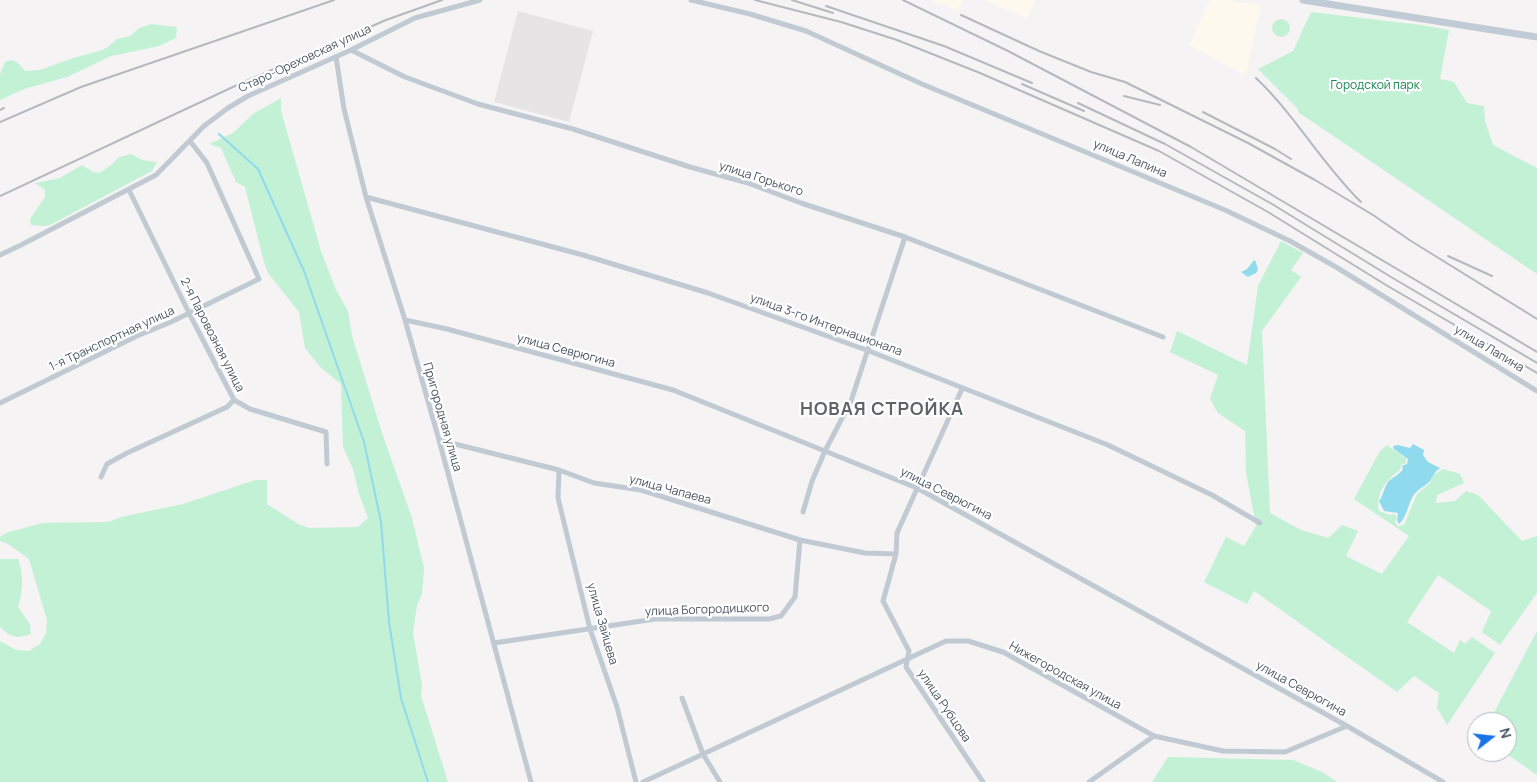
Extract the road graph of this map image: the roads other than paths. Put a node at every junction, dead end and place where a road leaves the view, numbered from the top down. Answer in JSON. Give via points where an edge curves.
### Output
{"nodes":[{"id":1,"x":480,"y":0,"type":"edge"},
{"id":2,"x":691,"y":0,"type":"edge"},
{"id":3,"x":1303,"y":0,"type":"edge"},
{"id":4,"x":1537,"y":37,"type":"edge"},
{"id":5,"x":351,"y":50,"type":"junction"},
{"id":6,"x":336,"y":56,"type":"junction"},
{"id":7,"x":190,"y":141,"type":"junction"},
{"id":8,"x":129,"y":190,"type":"junction"},
{"id":9,"x":366,"y":196,"type":"junction"},
{"id":10,"x":905,"y":237,"type":"junction"},
{"id":11,"x":0,"y":255,"type":"edge"},
{"id":12,"x":189,"y":313,"type":"junction"},
{"id":13,"x":405,"y":320,"type":"junction"},
{"id":14,"x":1163,"y":337,"type":"dead end"},
{"id":15,"x":868,"y":350,"type":"junction"},
{"id":16,"x":962,"y":389,"type":"junction"},
{"id":17,"x":1537,"y":390,"type":"edge"},
{"id":18,"x":234,"y":400,"type":"junction"},
{"id":19,"x":0,"y":403,"type":"edge"},
{"id":20,"x":439,"y":440,"type":"junction"},
{"id":21,"x":825,"y":451,"type":"junction"},
{"id":22,"x":327,"y":464,"type":"dead end"},
{"id":23,"x":559,"y":470,"type":"junction"},
{"id":24,"x":101,"y":477,"type":"dead end"},
{"id":25,"x":917,"y":488,"type":"junction"},
{"id":26,"x":802,"y":512,"type":"dead end"},
{"id":27,"x":1260,"y":523,"type":"dead end"},
{"id":28,"x":800,"y":540,"type":"junction"},
{"id":29,"x":896,"y":554,"type":"junction"},
{"id":30,"x":590,"y":629,"type":"junction"},
{"id":31,"x":494,"y":643,"type":"junction"},
{"id":32,"x":907,"y":659,"type":"junction"},
{"id":33,"x":682,"y":698,"type":"dead end"},
{"id":34,"x":1347,"y":726,"type":"junction"},
{"id":35,"x":1154,"y":736,"type":"junction"},
{"id":36,"x":703,"y":754,"type":"junction"},
{"id":37,"x":1441,"y":781,"type":"edge"},
{"id":38,"x":531,"y":782,"type":"edge"},
{"id":39,"x":636,"y":782,"type":"edge"},
{"id":40,"x":644,"y":782,"type":"edge"},
{"id":41,"x":720,"y":782,"type":"edge"},
{"id":42,"x":983,"y":782,"type":"edge"},
{"id":43,"x":1089,"y":782,"type":"edge"}],
"edges":[{"from":1,"to":5,"type":"street","name":"Старо-Ореховская улица","via":[[415,18]]},
{"from":2,"to":17,"type":"street","name":"улица Лапина","via":[[806,31],[922,84],[1225,210],[1336,267]]},
{"from":3,"to":4,"type":"main road"},
{"from":5,"to":6,"type":"street","name":"Старо-Ореховская улица"},
{"from":5,"to":10,"type":"street","name":"улица Горького","via":[[405,77],[478,104],[573,129],[748,183]]},
{"from":6,"to":7,"type":"street","name":"Старо-Ореховская улица","via":[[248,96],[204,126]]},
{"from":6,"to":9,"type":"street","name":"Пригородная улица","via":[[344,109]]},
{"from":7,"to":8,"type":"street","name":"Старо-Ореховская улица","via":[[156,175]]},
{"from":7,"to":12,"type":"street","name":"1-я Транспортная улица","via":[[207,163],[259,279]]},
{"from":8,"to":11,"type":"street","name":"Старо-Ореховская улица"},
{"from":8,"to":12,"type":"street","name":"2-я Паровозная улица"},
{"from":9,"to":13,"type":"street","name":"Пригородная улица"},
{"from":9,"to":15,"type":"street","name":"улица 3-го Интернационала","via":[[690,287]]},
{"from":10,"to":14,"type":"street","name":"улица Горького"},
{"from":10,"to":15,"type":"street"},
{"from":12,"to":18,"type":"street","name":"2-я Паровозная улица"},
{"from":12,"to":19,"type":"street","name":"1-я Транспортная улица"},
{"from":13,"to":20,"type":"street","name":"Пригородная улица"},
{"from":13,"to":21,"type":"street","name":"улица Севрюгина","via":[[673,390]]},
{"from":15,"to":16,"type":"street","name":"улица 3-го Интернационала"},
{"from":15,"to":21,"type":"street","via":[[852,401]]},
{"from":16,"to":25,"type":"street","name":"улица Рубцова"},
{"from":16,"to":27,"type":"street","name":"улица 3-го Интернационала","via":[[1108,445],[1212,495]]},
{"from":18,"to":22,"type":"street","name":"2-я Паровозная улица","via":[[250,409],[326,432]]},
{"from":18,"to":24,"type":"street","via":[[227,408],[107,464]]},
{"from":20,"to":23,"type":"street","name":"улица Чапаева"},
{"from":20,"to":31,"type":"street","name":"Пригородная улица"},
{"from":21,"to":25,"type":"street","name":"улица Севрюгина"},
{"from":21,"to":26,"type":"street"},
{"from":23,"to":28,"type":"street","name":"улица Чапаева","via":[[594,483],[641,490]]},
{"from":23,"to":30,"type":"street","name":"улица Зайцева","via":[[558,498]]},
{"from":25,"to":29,"type":"street","name":"улица Рубцова","via":[[897,533]]},
{"from":25,"to":34,"type":"street","name":"улица Севрюгина"},
{"from":28,"to":29,"type":"street","name":"улица Чапаева","via":[[865,553]]},
{"from":28,"to":30,"type":"street","name":"улица Богородицкого","via":[[795,597],[782,616],[769,619],[655,619]]},
{"from":29,"to":32,"type":"street","name":"улица Рубцова","via":[[883,601],[909,651]]},
{"from":30,"to":31,"type":"street","name":"улица Богородицкого"},
{"from":30,"to":39,"type":"street","name":"улица Зайцева","via":[[617,708]]},
{"from":31,"to":38,"type":"street","name":"Пригородная улица"},
{"from":32,"to":35,"type":"street","name":"Нижегородская улица","via":[[946,642],[968,641],[1002,652]]},
{"from":32,"to":36,"type":"street","name":"Нижегородская улица"},
{"from":32,"to":42,"type":"street","name":"улица Рубцова","via":[[906,667]]},
{"from":33,"to":36,"type":"street"},
{"from":34,"to":35,"type":"street","name":"Нижегородская улица","via":[[1285,752],[1223,750]]},
{"from":34,"to":37,"type":"street","name":"улица Севрюгина"},
{"from":35,"to":43,"type":"street"},
{"from":36,"to":40,"type":"street","name":"Нижегородская улица"},
{"from":36,"to":41,"type":"street"}]}
